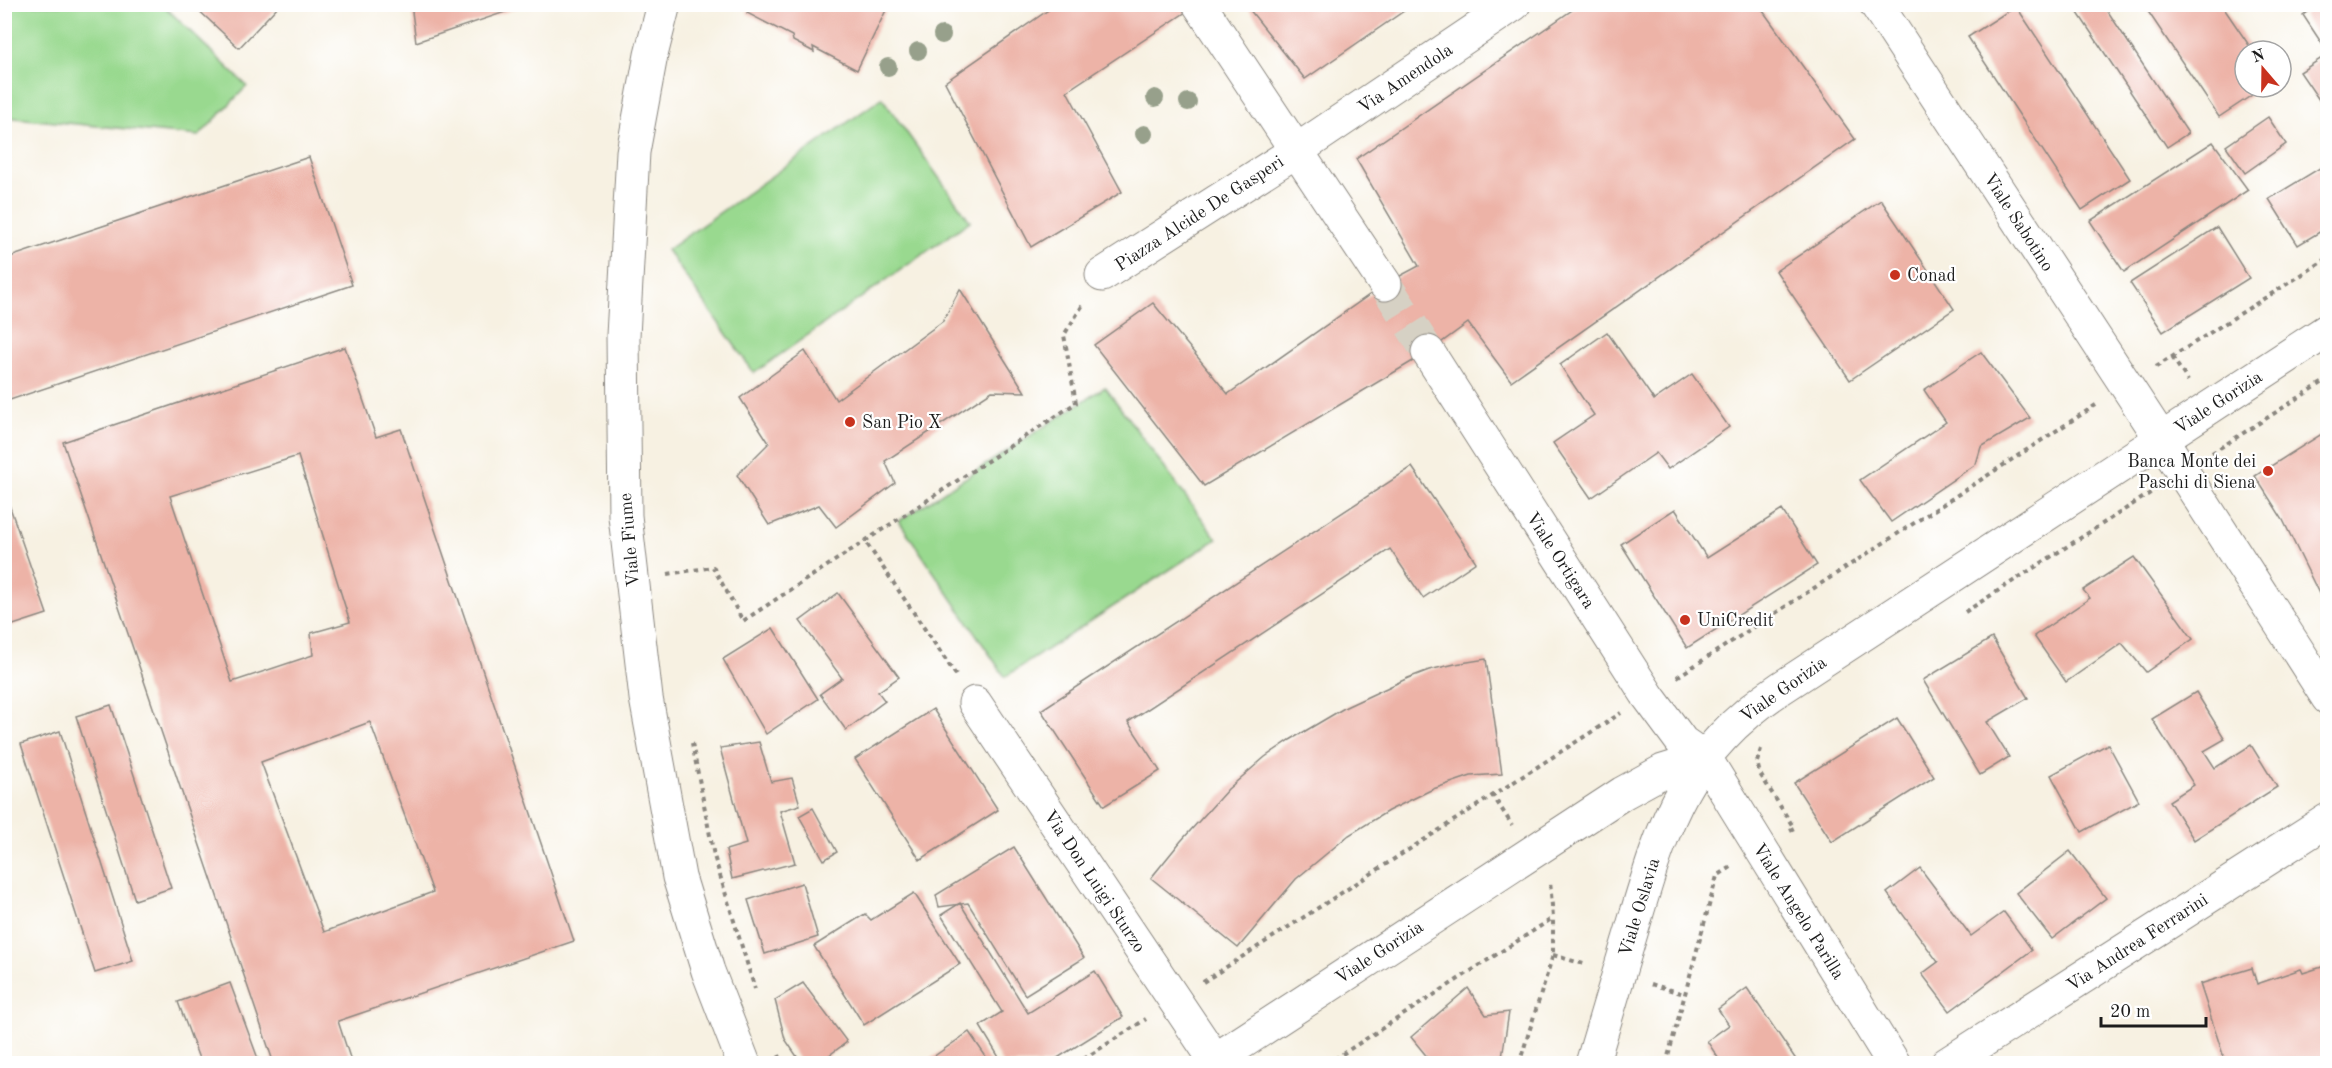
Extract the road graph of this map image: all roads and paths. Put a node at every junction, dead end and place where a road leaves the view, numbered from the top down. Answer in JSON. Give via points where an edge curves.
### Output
{"nodes":[{"id":1,"x":664,"y":4,"type":"edge"},
{"id":2,"x":1199,"y":4,"type":"edge"},
{"id":3,"x":1514,"y":4,"type":"edge"},
{"id":4,"x":1876,"y":4,"type":"edge"},
{"id":5,"x":1296,"y":151,"type":"junction"},
{"id":6,"x":2328,"y":258,"type":"edge"},
{"id":7,"x":1102,"y":275,"type":"joint"},
{"id":8,"x":1385,"y":284,"type":"tunnel mouth"},
{"id":9,"x":2328,"y":330,"type":"edge"},
{"id":10,"x":1428,"y":352,"type":"tunnel mouth"},
{"id":11,"x":2328,"y":379,"type":"edge"},
{"id":12,"x":2126,"y":386,"type":"junction"},
{"id":13,"x":2162,"y":440,"type":"junction"},
{"id":14,"x":2183,"y":472,"type":"junction"},
{"id":15,"x":865,"y":541,"type":"junction"},
{"id":16,"x":667,"y":564,"type":"dead end"},
{"id":17,"x":668,"y":574,"type":"junction"},
{"id":18,"x":670,"y":585,"type":"dead end"},
{"id":19,"x":1963,"y":614,"type":"dead end"},
{"id":20,"x":1648,"y":696,"type":"junction"},
{"id":21,"x":2328,"y":698,"type":"edge"},
{"id":22,"x":975,"y":703,"type":"joint"},
{"id":23,"x":692,"y":741,"type":"dead end"},
{"id":24,"x":1763,"y":742,"type":"dead end"},
{"id":25,"x":1705,"y":758,"type":"junction"},
{"id":26,"x":2328,"y":820,"type":"edge"},
{"id":27,"x":1761,"y":849,"type":"junction"},
{"id":28,"x":1551,"y":884,"type":"dead end"},
{"id":29,"x":1553,"y":918,"type":"junction"},
{"id":30,"x":758,"y":1000,"type":"dead end"},
{"id":31,"x":1175,"y":1000,"type":"junction"},
{"id":32,"x":778,"y":1053,"type":"dead end"},
{"id":33,"x":1212,"y":1062,"type":"edge"},
{"id":34,"x":744,"y":1064,"type":"edge"},
{"id":35,"x":782,"y":1064,"type":"edge"},
{"id":36,"x":1076,"y":1064,"type":"edge"},
{"id":37,"x":1327,"y":1064,"type":"edge"},
{"id":38,"x":1519,"y":1064,"type":"edge"},
{"id":39,"x":1592,"y":1064,"type":"edge"},
{"id":40,"x":1666,"y":1064,"type":"edge"},
{"id":41,"x":1894,"y":1064,"type":"edge"},
{"id":42,"x":1947,"y":1064,"type":"edge"}],
"edges":[{"from":1,"to":34,"type":"street","name":"Viale Fiume","via":[[633,152],[623,336],[626,516],[646,699],[679,877],[708,971]]},
{"from":2,"to":5,"type":"street","name":"Piazza Alcide De Gasperi"},
{"from":3,"to":5,"type":"street","name":"Via Amendola"},
{"from":4,"to":12,"type":"street","name":"Viale Sabotino"},
{"from":5,"to":7,"type":"street","name":"Piazza Alcide De Gasperi"},
{"from":5,"to":8,"type":"street","name":"Piazza Alcide De Gasperi"},
{"from":6,"to":12,"type":"path"},
{"from":7,"to":15,"type":"path","via":[[1064,335],[1076,403]]},
{"from":9,"to":13,"type":"street","name":"Viale Gorizia"},
{"from":10,"to":20,"type":"street","name":"Viale Ortigara"},
{"from":11,"to":14,"type":"path"},
{"from":12,"to":13,"type":"street","name":"Viale Sabotino"},
{"from":12,"to":20,"type":"path"},
{"from":13,"to":14,"type":"street","name":"Viale Sabotino"},
{"from":13,"to":25,"type":"street","name":"Viale Gorizia","via":[[1755,705]]},
{"from":14,"to":19,"type":"path"},
{"from":14,"to":21,"type":"street","name":"Viale Sabotino"},
{"from":15,"to":17,"type":"path","via":[[743,621],[713,567]]},
{"from":15,"to":22,"type":"path"},
{"from":16,"to":17,"type":"path"},
{"from":17,"to":18,"type":"path"},
{"from":20,"to":25,"type":"street","name":"Viale Ortigara","via":[[1682,742]]},
{"from":20,"to":31,"type":"path"},
{"from":22,"to":31,"type":"street","name":"Via Don Luigi Sturzo"},
{"from":23,"to":30,"type":"path","via":[[714,856]]},
{"from":24,"to":27,"type":"path","via":[[1757,762],[1760,774],[1794,828]]},
{"from":25,"to":27,"type":"street","name":"Viale Angelo Parilla"},
{"from":25,"to":33,"type":"street","name":"Viale Gorizia","via":[[1664,771],[1623,793]]},
{"from":25,"to":39,"type":"street","name":"Viale Oslavia","via":[[1679,796],[1653,859]]},
{"from":26,"to":42,"type":"street","name":"Via Andrea Ferrarini"},
{"from":27,"to":40,"type":"path","via":[[1717,876]]},
{"from":27,"to":41,"type":"street","name":"Viale Angelo Parilla"},
{"from":28,"to":29,"type":"path"},
{"from":29,"to":37,"type":"path"},
{"from":29,"to":38,"type":"path","via":[[1553,955]]},
{"from":31,"to":33,"type":"street","name":"Via Don Luigi Sturzo"},
{"from":31,"to":36,"type":"path"},
{"from":32,"to":35,"type":"path"}]}
